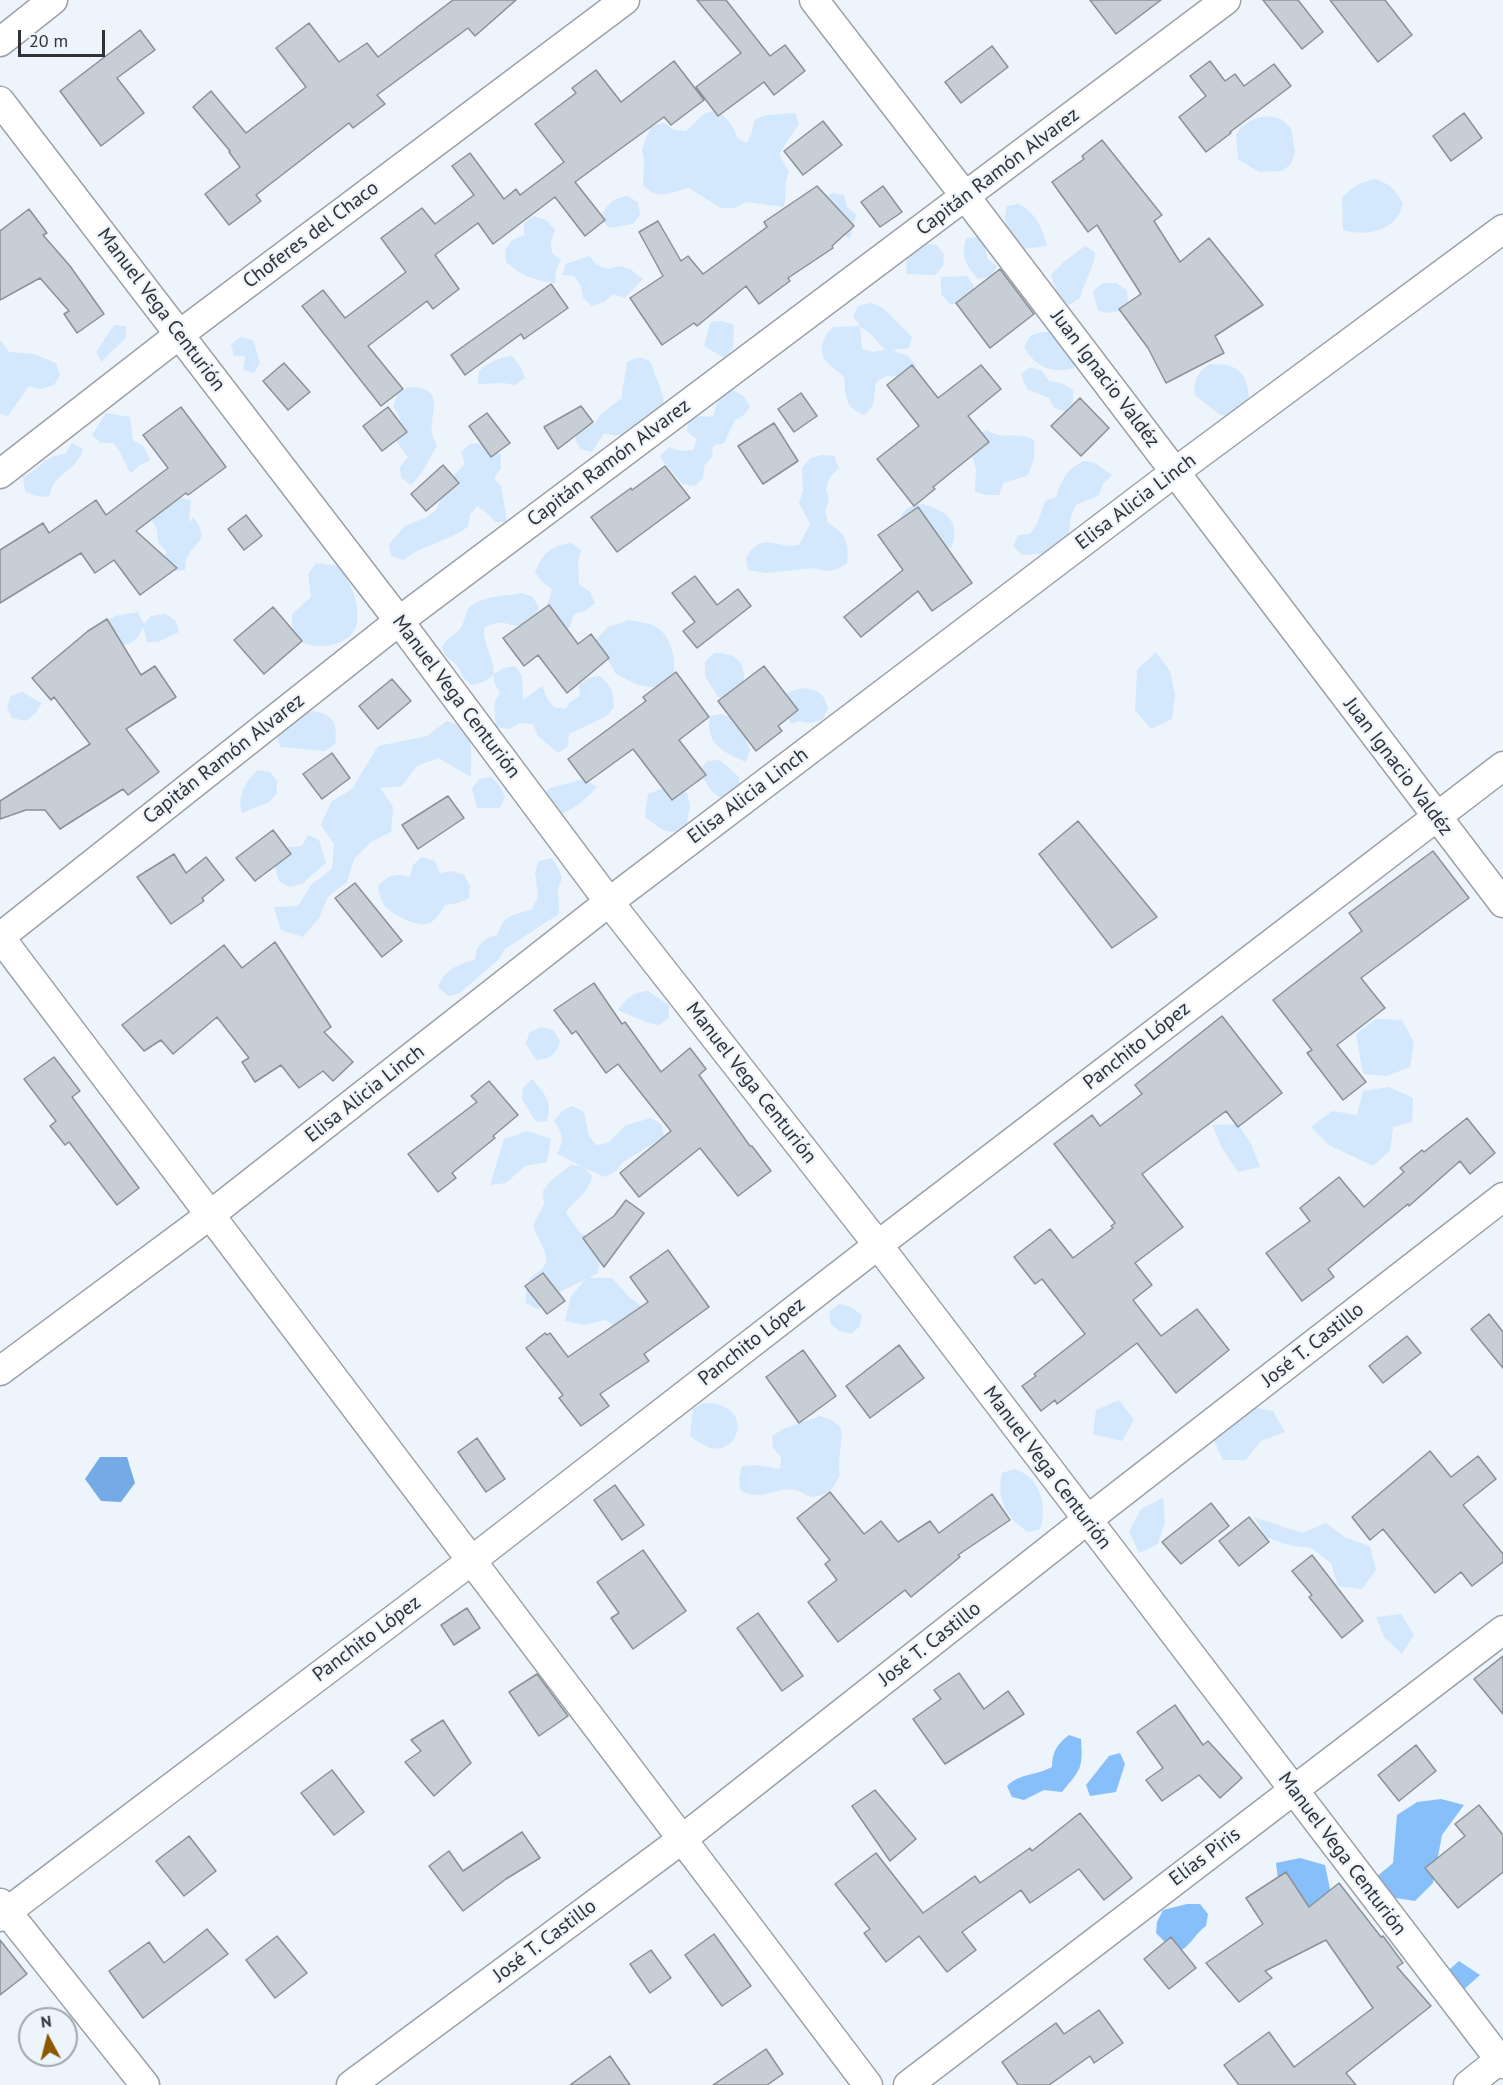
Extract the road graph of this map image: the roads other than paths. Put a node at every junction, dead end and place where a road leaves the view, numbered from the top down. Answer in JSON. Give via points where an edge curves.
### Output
{"nodes":[{"id":1,"x":53,"y":0,"type":"edge"},
{"id":2,"x":625,"y":0,"type":"edge"},
{"id":3,"x":814,"y":0,"type":"edge"},
{"id":4,"x":1226,"y":0,"type":"edge"},
{"id":5,"x":0,"y":42,"type":"edge"},
{"id":6,"x":0,"y":101,"type":"edge"},
{"id":7,"x":965,"y":196,"type":"junction"},
{"id":8,"x":1503,"y":229,"type":"edge"},
{"id":9,"x":180,"y":334,"type":"junction"},
{"id":10,"x":1175,"y":472,"type":"junction"},
{"id":11,"x":0,"y":474,"type":"edge"},
{"id":12,"x":399,"y":621,"type":"junction"},
{"id":13,"x":1503,"y":766,"type":"edge"},
{"id":14,"x":1436,"y":817,"type":"junction"},
{"id":15,"x":609,"y":902,"type":"junction"},
{"id":16,"x":1503,"y":903,"type":"edge"},
{"id":17,"x":0,"y":937,"type":"edge"},
{"id":18,"x":1503,"y":1197,"type":"edge"},
{"id":19,"x":210,"y":1215,"type":"junction"},
{"id":20,"x":878,"y":1245,"type":"junction"},
{"id":21,"x":0,"y":1371,"type":"edge"},
{"id":22,"x":1087,"y":1520,"type":"junction"},
{"id":23,"x":471,"y":1561,"type":"junction"},
{"id":24,"x":1503,"y":1630,"type":"edge"},
{"id":25,"x":1293,"y":1790,"type":"junction"},
{"id":26,"x":681,"y":1840,"type":"junction"},
{"id":27,"x":2,"y":1910,"type":"edge"},
{"id":28,"x":1502,"y":2061,"type":"edge"},
{"id":29,"x":146,"y":2085,"type":"edge"},
{"id":30,"x":351,"y":2085,"type":"edge"},
{"id":31,"x":867,"y":2085,"type":"edge"},
{"id":32,"x":908,"y":2085,"type":"edge"},
{"id":33,"x":1468,"y":2085,"type":"edge"}],
"edges":[{"from":1,"to":5,"type":"street"},
{"from":2,"to":9,"type":"street","name":"Choferes del Chaco"},
{"from":3,"to":7,"type":"street","name":"Juan Ignacio Valdéz"},
{"from":4,"to":7,"type":"street","name":"Capitán Ramón Alvarez"},
{"from":6,"to":9,"type":"street","name":"Manuel Vega Centurión"},
{"from":7,"to":10,"type":"street","name":"Juan Ignacio Valdéz"},
{"from":7,"to":12,"type":"street","name":"Capitán Ramón Alvarez"},
{"from":8,"to":10,"type":"street","name":"Elisa Alicia Linch"},
{"from":9,"to":11,"type":"street","name":"Choferes del Chaco"},
{"from":9,"to":12,"type":"street","name":"Manuel Vega Centurión"},
{"from":10,"to":14,"type":"street","name":"Juan Ignacio Valdéz"},
{"from":10,"to":15,"type":"street","name":"Elisa Alicia Linch"},
{"from":12,"to":15,"type":"street","name":"Manuel Vega Centurión"},
{"from":12,"to":17,"type":"street","name":"Capitán Ramón Alvarez"},
{"from":13,"to":14,"type":"street","name":"Panchito López"},
{"from":14,"to":16,"type":"street","name":"Juan Ignacio Valdéz"},
{"from":14,"to":20,"type":"street","name":"Panchito López"},
{"from":15,"to":19,"type":"street","name":"Elisa Alicia Linch"},
{"from":15,"to":20,"type":"street","name":"Manuel Vega Centurión"},
{"from":17,"to":19,"type":"street"},
{"from":18,"to":22,"type":"street","name":"José T. Castillo"},
{"from":19,"to":21,"type":"street","name":"Elisa Alicia Linch"},
{"from":19,"to":23,"type":"street"},
{"from":20,"to":22,"type":"street","name":"Manuel Vega Centurión"},
{"from":20,"to":23,"type":"street","name":"Panchito López"},
{"from":22,"to":25,"type":"street","name":"Manuel Vega Centurión"},
{"from":22,"to":26,"type":"street","name":"José T. Castillo"},
{"from":23,"to":26,"type":"street"},
{"from":23,"to":27,"type":"street","name":"Panchito López"},
{"from":24,"to":25,"type":"street","name":"Elías Piris"},
{"from":25,"to":28,"type":"street","name":"Manuel Vega Centurión"},
{"from":25,"to":32,"type":"street","name":"Elías Piris"},
{"from":26,"to":30,"type":"street","name":"José T. Castillo"},
{"from":26,"to":31,"type":"street"},
{"from":27,"to":29,"type":"street"},
{"from":28,"to":33,"type":"street"}]}
